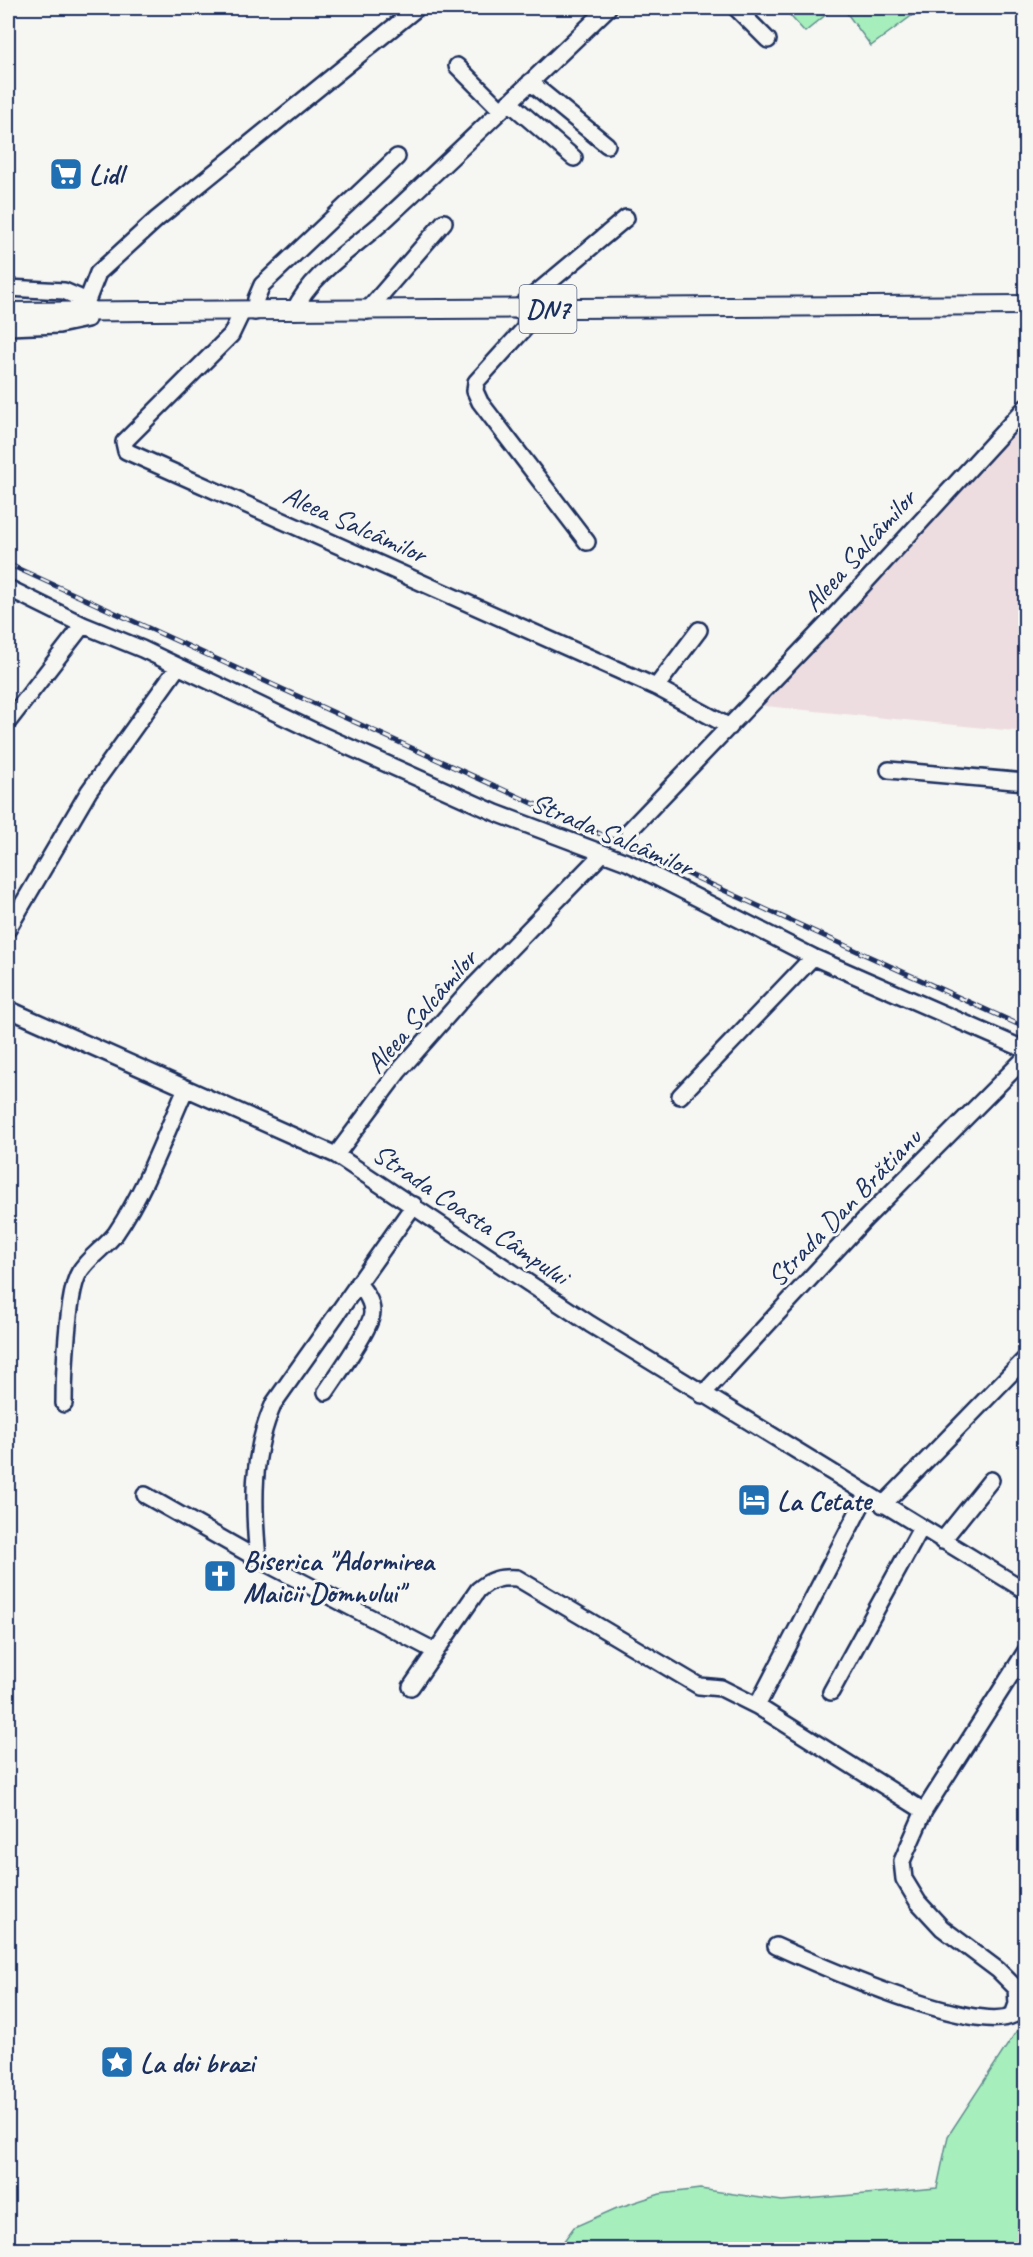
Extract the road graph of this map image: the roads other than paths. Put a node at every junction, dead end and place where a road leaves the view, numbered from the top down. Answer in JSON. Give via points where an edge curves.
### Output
{"nodes":[{"id":1,"x":417,"y":8,"type":"edge"},
{"id":2,"x":608,"y":8,"type":"edge"},
{"id":3,"x":736,"y":8,"type":"edge"},
{"id":4,"x":768,"y":40,"type":"dead end"},
{"id":5,"x":457,"y":66,"type":"dead end"},
{"id":6,"x":530,"y":82,"type":"junction"},
{"id":7,"x":505,"y":106,"type":"junction"},
{"id":8,"x":607,"y":145,"type":"dead end"},
{"id":9,"x":397,"y":157,"type":"dead end"},
{"id":10,"x":574,"y":158,"type":"dead end"},
{"id":11,"x":626,"y":218,"type":"dead end"},
{"id":12,"x":444,"y":222,"type":"dead end"},
{"id":13,"x":8,"y":288,"type":"edge"},
{"id":14,"x":1026,"y":305,"type":"edge"},
{"id":15,"x":88,"y":307,"type":"junction"},
{"id":16,"x":522,"y":309,"type":"junction"},
{"id":17,"x":294,"y":311,"type":"junction"},
{"id":18,"x":367,"y":311,"type":"junction"},
{"id":19,"x":8,"y":312,"type":"edge"},
{"id":20,"x":249,"y":312,"type":"junction"},
{"id":21,"x":8,"y":327,"type":"edge"},
{"id":22,"x":1026,"y":407,"type":"edge"},
{"id":23,"x":587,"y":542,"type":"dead end"},
{"id":24,"x":8,"y":588,"type":"edge"},
{"id":25,"x":83,"y":625,"type":"junction"},
{"id":26,"x":699,"y":630,"type":"dead end"},
{"id":27,"x":177,"y":668,"type":"junction"},
{"id":28,"x":656,"y":687,"type":"junction"},
{"id":29,"x":8,"y":722,"type":"edge"},
{"id":30,"x":730,"y":727,"type":"junction"},
{"id":31,"x":889,"y":770,"type":"dead end"},
{"id":32,"x":1026,"y":782,"type":"edge"},
{"id":33,"x":629,"y":831,"type":"dead end"},
{"id":34,"x":602,"y":854,"type":"junction"},
{"id":35,"x":8,"y":928,"type":"edge"},
{"id":36,"x":813,"y":957,"type":"junction"},
{"id":37,"x":8,"y":1009,"type":"edge"},
{"id":38,"x":1026,"y":1050,"type":"edge"},
{"id":39,"x":1026,"y":1057,"type":"edge"},
{"id":40,"x":186,"y":1088,"type":"junction"},
{"id":41,"x":680,"y":1096,"type":"dead end"},
{"id":42,"x":336,"y":1155,"type":"junction"},
{"id":43,"x":414,"y":1205,"type":"junction"},
{"id":44,"x":358,"y":1283,"type":"junction"},
{"id":45,"x":1026,"y":1358,"type":"edge"},
{"id":46,"x":326,"y":1392,"type":"dead end"},
{"id":47,"x":702,"y":1395,"type":"junction"},
{"id":48,"x":64,"y":1404,"type":"dead end"},
{"id":49,"x":991,"y":1480,"type":"dead end"},
{"id":50,"x":145,"y":1495,"type":"dead end"},
{"id":51,"x":866,"y":1496,"type":"junction"},
{"id":52,"x":883,"y":1505,"type":"junction"},
{"id":53,"x":921,"y":1528,"type":"junction"},
{"id":54,"x":942,"y":1541,"type":"junction"},
{"id":55,"x":258,"y":1559,"type":"junction"},
{"id":56,"x":1026,"y":1591,"type":"edge"},
{"id":57,"x":435,"y":1651,"type":"junction"},
{"id":58,"x":1026,"y":1651,"type":"edge"},
{"id":59,"x":411,"y":1687,"type":"dead end"},
{"id":60,"x":831,"y":1692,"type":"dead end"},
{"id":61,"x":757,"y":1707,"type":"junction"},
{"id":62,"x":924,"y":1810,"type":"junction"},
{"id":63,"x":776,"y":1946,"type":"dead end"}],
"edges":[{"from":1,"to":15,"type":"street","via":[[157,219],[98,273]]},
{"from":2,"to":6,"type":"street"},
{"from":3,"to":4,"type":"street"},
{"from":5,"to":7,"type":"street"},
{"from":6,"to":7,"type":"street"},
{"from":6,"to":8,"type":"street"},
{"from":7,"to":10,"type":"street"},
{"from":7,"to":17,"type":"street","via":[[315,281]]},
{"from":9,"to":20,"type":"street","via":[[262,285]]},
{"from":11,"to":16,"type":"street"},
{"from":12,"to":18,"type":"street"},
{"from":13,"to":15,"type":"street","via":[[64,291]]},
{"from":14,"to":16,"type":"main road","number":"DN7"},
{"from":15,"to":19,"type":"main road","number":"DN7"},
{"from":15,"to":20,"type":"main road","number":"DN7"},
{"from":15,"to":21,"type":"street","via":[[83,322]]},
{"from":16,"to":18,"type":"main road","number":"DN7"},
{"from":16,"to":23,"type":"street","via":[[525,328],[476,382],[475,391],[489,415]]},
{"from":17,"to":18,"type":"main road","number":"DN7"},
{"from":17,"to":20,"type":"main road","number":"DN7"},
{"from":20,"to":28,"type":"street","name":"Aleea Salcâmilor","via":[[124,442],[126,451]]},
{"from":22,"to":30,"type":"street","name":"Aleea Salcâmilor"},
{"from":24,"to":25,"type":"street","name":"Strada Salcâmilor"},
{"from":25,"to":27,"type":"street","name":"Strada Salcâmilor"},
{"from":25,"to":29,"type":"street"},
{"from":26,"to":28,"type":"street"},
{"from":27,"to":34,"type":"street","name":"Strada Salcâmilor","via":[[486,808]]},
{"from":27,"to":35,"type":"street","via":[[89,791]]},
{"from":28,"to":30,"type":"street","name":"Aleea Salcâmilor"},
{"from":30,"to":33,"type":"street","name":"Aleea Salcâmilor"},
{"from":31,"to":32,"type":"street"},
{"from":34,"to":36,"type":"street","name":"Strada Salcâmilor","via":[[629,863]]},
{"from":34,"to":42,"type":"street","name":"Aleea Salcâmilor","via":[[472,988],[398,1072]]},
{"from":36,"to":38,"type":"street","name":"Strada Salcâmilor"},
{"from":36,"to":41,"type":"street"},
{"from":37,"to":40,"type":"street","name":"Strada Coasta Câmpului"},
{"from":39,"to":47,"type":"street","name":"Strada Dan Brătianu","via":[[865,1219]]},
{"from":40,"to":42,"type":"street","name":"Strada Coasta Câmpului"},
{"from":40,"to":48,"type":"street","via":[[140,1194],[115,1235],[79,1273],[73,1290],[64,1364]]},
{"from":42,"to":43,"type":"street","name":"Strada Coasta Câmpului"},
{"from":43,"to":44,"type":"street"},
{"from":43,"to":47,"type":"street","name":"Strada Coasta Câmpului","via":[[567,1310]]},
{"from":44,"to":46,"type":"street","via":[[370,1299],[373,1314]]},
{"from":44,"to":55,"type":"street","via":[[274,1403],[263,1426],[253,1501]]},
{"from":45,"to":52,"type":"street"},
{"from":47,"to":51,"type":"street","name":"Strada Coasta Câmpului"},
{"from":49,"to":54,"type":"street"},
{"from":50,"to":55,"type":"street"},
{"from":51,"to":52,"type":"street","name":"Strada Coasta Câmpului"},
{"from":51,"to":61,"type":"street"},
{"from":52,"to":53,"type":"street","name":"Strada Coasta Câmpului"},
{"from":53,"to":54,"type":"street","name":"Strada Coasta Câmpului"},
{"from":53,"to":60,"type":"street"},
{"from":54,"to":56,"type":"street","name":"Strada Coasta Câmpului"},
{"from":55,"to":57,"type":"street"},
{"from":57,"to":59,"type":"street"},
{"from":57,"to":61,"type":"street","via":[[478,1590],[502,1577],[517,1578],[699,1686],[721,1688]]},
{"from":58,"to":62,"type":"street"},
{"from":61,"to":62,"type":"street"},
{"from":62,"to":63,"type":"street","via":[[902,1861],[904,1879],[918,1902],[942,1928],[1016,1988],[1013,2015],[1004,2020],[988,2018],[902,1998]]}]}
